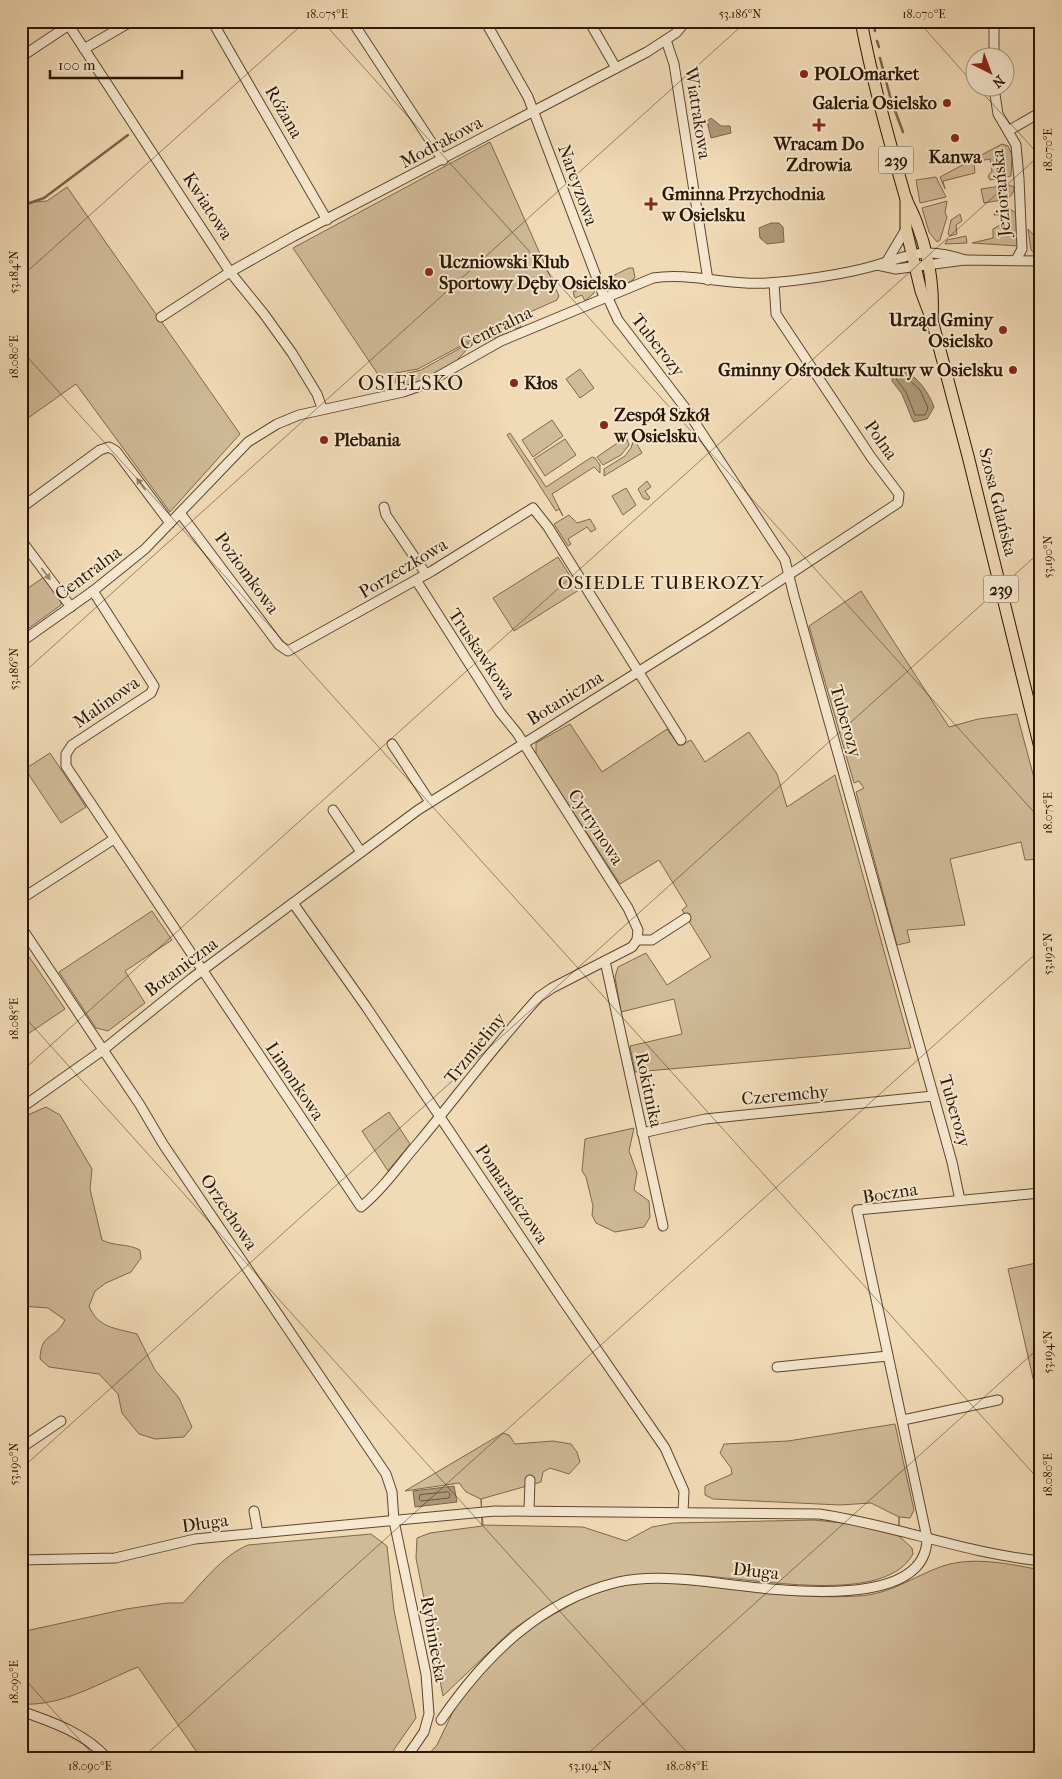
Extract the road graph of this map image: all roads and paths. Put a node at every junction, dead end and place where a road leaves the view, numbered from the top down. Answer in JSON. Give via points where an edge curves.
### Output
{"nodes":[{"id":1,"x":132,"y":21,"type":"edge"},
{"id":2,"x":212,"y":21,"type":"edge"},
{"id":3,"x":352,"y":21,"type":"edge"},
{"id":4,"x":485,"y":21,"type":"edge"},
{"id":5,"x":589,"y":21,"type":"edge"},
{"id":6,"x":686,"y":21,"type":"edge"},
{"id":7,"x":861,"y":21,"type":"edge"},
{"id":8,"x":994,"y":21,"type":"edge"},
{"id":9,"x":67,"y":23,"type":"edge"},
{"id":10,"x":666,"y":40,"type":"junction"},
{"id":11,"x":994,"y":48,"type":"edge"},
{"id":12,"x":84,"y":49,"type":"junction"},
{"id":13,"x":21,"y":57,"type":"edge"},
{"id":14,"x":616,"y":68,"type":"junction"},
{"id":15,"x":996,"y":98,"type":"edge"},
{"id":16,"x":533,"y":112,"type":"junction"},
{"id":17,"x":1041,"y":112,"type":"edge"},
{"id":18,"x":1008,"y":131,"type":"junction"},
{"id":19,"x":443,"y":160,"type":"junction"},
{"id":20,"x":906,"y":198,"type":"junction"},
{"id":21,"x":327,"y":220,"type":"junction"},
{"id":22,"x":906,"y":229,"type":"junction"},
{"id":23,"x":925,"y":252,"type":"junction"},
{"id":24,"x":912,"y":254,"type":"junction"},
{"id":25,"x":887,"y":260,"type":"junction"},
{"id":26,"x":965,"y":260,"type":"junction"},
{"id":27,"x":1016,"y":260,"type":"junction"},
{"id":28,"x":1041,"y":262,"type":"edge"},
{"id":29,"x":877,"y":265,"type":"junction"},
{"id":30,"x":927,"y":265,"type":"junction"},
{"id":31,"x":915,"y":267,"type":"junction"},
{"id":32,"x":230,"y":272,"type":"junction"},
{"id":33,"x":708,"y":280,"type":"junction"},
{"id":34,"x":774,"y":282,"type":"junction"},
{"id":35,"x":605,"y":296,"type":"junction"},
{"id":36,"x":161,"y":317,"type":"dead end"},
{"id":37,"x":932,"y":320,"type":"junction"},
{"id":38,"x":322,"y":408,"type":"junction"},
{"id":39,"x":384,"y":507,"type":"dead end"},
{"id":40,"x":21,"y":508,"type":"edge"},
{"id":41,"x":180,"y":513,"type":"junction"},
{"id":42,"x":170,"y":523,"type":"junction"},
{"id":43,"x":21,"y":540,"type":"edge"},
{"id":44,"x":426,"y":574,"type":"junction"},
{"id":45,"x":789,"y":575,"type":"junction"},
{"id":46,"x":416,"y":580,"type":"junction"},
{"id":47,"x":93,"y":590,"type":"junction"},
{"id":48,"x":71,"y":607,"type":"junction"},
{"id":49,"x":21,"y":642,"type":"edge"},
{"id":50,"x":288,"y":651,"type":"joint"},
{"id":51,"x":638,"y":672,"type":"junction"},
{"id":52,"x":681,"y":740,"type":"dead end"},
{"id":53,"x":523,"y":743,"type":"junction"},
{"id":54,"x":392,"y":744,"type":"dead end"},
{"id":55,"x":1041,"y":752,"type":"edge"},
{"id":56,"x":430,"y":802,"type":"junction"},
{"id":57,"x":333,"y":810,"type":"dead end"},
{"id":58,"x":114,"y":839,"type":"junction"},
{"id":59,"x":360,"y":852,"type":"junction"},
{"id":60,"x":21,"y":899,"type":"edge"},
{"id":61,"x":293,"y":903,"type":"junction"},
{"id":62,"x":686,"y":918,"type":"dead end"},
{"id":63,"x":21,"y":927,"type":"edge"},
{"id":64,"x":638,"y":935,"type":"junction"},
{"id":65,"x":605,"y":961,"type":"junction"},
{"id":66,"x":202,"y":971,"type":"junction"},
{"id":67,"x":103,"y":1050,"type":"junction"},
{"id":68,"x":933,"y":1096,"type":"junction"},
{"id":69,"x":21,"y":1108,"type":"edge"},
{"id":70,"x":441,"y":1117,"type":"junction"},
{"id":71,"x":642,"y":1134,"type":"junction"},
{"id":72,"x":1041,"y":1193,"type":"edge"},
{"id":73,"x":960,"y":1200,"type":"junction"},
{"id":74,"x":361,"y":1208,"type":"joint"},
{"id":75,"x":664,"y":1226,"type":"dead end"},
{"id":76,"x":888,"y":1356,"type":"junction"},
{"id":77,"x":777,"y":1367,"type":"dead end"},
{"id":78,"x":998,"y":1400,"type":"dead end"},
{"id":79,"x":903,"y":1420,"type":"junction"},
{"id":80,"x":61,"y":1422,"type":"dead end"},
{"id":81,"x":21,"y":1448,"type":"edge"},
{"id":82,"x":530,"y":1480,"type":"dead end"},
{"id":83,"x":254,"y":1511,"type":"dead end"},
{"id":84,"x":530,"y":1511,"type":"junction"},
{"id":85,"x":684,"y":1512,"type":"junction"},
{"id":86,"x":394,"y":1521,"type":"junction"},
{"id":87,"x":258,"y":1533,"type":"junction"},
{"id":88,"x":927,"y":1538,"type":"junction"},
{"id":89,"x":21,"y":1560,"type":"edge"},
{"id":90,"x":1041,"y":1561,"type":"edge"},
{"id":91,"x":558,"y":1606,"type":"joint"},
{"id":92,"x":21,"y":1711,"type":"edge"},
{"id":93,"x":441,"y":1720,"type":"dead end"},
{"id":94,"x":107,"y":1758,"type":"edge"},
{"id":95,"x":406,"y":1758,"type":"edge"}],
"edges":[{"from":1,"to":12,"type":"street"},
{"from":2,"to":21,"type":"street","name":"Różana"},
{"from":3,"to":19,"type":"street"},
{"from":4,"to":16,"type":"street","name":"Narcyzowa","via":[[528,97]]},
{"from":5,"to":14,"type":"street"},
{"from":6,"to":10,"type":"street","name":"Modrakowa"},
{"from":7,"to":20,"type":"main road","name":"Szosa Gdańska","number":"239"},
{"from":8,"to":11,"type":"street"},
{"from":9,"to":12,"type":"street","name":"Kwiatowa"},
{"from":9,"to":13,"type":"street"},
{"from":10,"to":14,"type":"street","name":"Modrakowa"},
{"from":10,"to":33,"type":"street","name":"Wiatrakowa","via":[[674,64]]},
{"from":12,"to":32,"type":"street","name":"Kwiatowa"},
{"from":14,"to":16,"type":"street","name":"Modrakowa"},
{"from":15,"to":18,"type":"street","via":[[998,114]]},
{"from":16,"to":19,"type":"street","name":"Modrakowa"},
{"from":16,"to":35,"type":"street","name":"Narcyzowa"},
{"from":17,"to":18,"type":"street","name":"Jeziorańska"},
{"from":18,"to":27,"type":"street","name":"Jeziorańska","via":[[1016,145],[1022,249]]},
{"from":19,"to":21,"type":"street","name":"Modrakowa"},
{"from":20,"to":22,"type":"main road","name":"Szosa Gdańska","number":"239"},
{"from":20,"to":23,"type":"main road","name":"Szosa Gdańska","number":"239","via":[[918,224]]},
{"from":21,"to":32,"type":"street","name":"Modrakowa"},
{"from":22,"to":24,"type":"main road","name":"Szosa Gdańska","number":"239"},
{"from":22,"to":25,"type":"street"},
{"from":23,"to":24,"type":"street","name":"Centralna"},
{"from":23,"to":26,"type":"street","name":"Centralna","via":[[939,252]]},
{"from":23,"to":30,"type":"main road","name":"Szosa Gdańska","number":"239"},
{"from":24,"to":25,"type":"street","name":"Centralna"},
{"from":24,"to":31,"type":"main road","name":"Szosa Gdańska","number":"239"},
{"from":25,"to":29,"type":"street","name":"Centralna"},
{"from":26,"to":27,"type":"street"},
{"from":26,"to":30,"type":"street","name":"Centralna"},
{"from":27,"to":28,"type":"street"},
{"from":29,"to":31,"type":"street","name":"Centralna","via":[[896,269]]},
{"from":29,"to":34,"type":"street","name":"Centralna"},
{"from":30,"to":31,"type":"street","name":"Centralna"},
{"from":30,"to":37,"type":"main road","name":"Szosa Gdańska","number":"239","via":[[933,296]]},
{"from":31,"to":37,"type":"main road","name":"Szosa Gdańska","number":"239","via":[[922,298]]},
{"from":32,"to":36,"type":"street","name":"Modrakowa"},
{"from":32,"to":38,"type":"street","name":"Kwiatowa","via":[[292,353]]},
{"from":33,"to":34,"type":"street","name":"Centralna","via":[[753,284]]},
{"from":33,"to":35,"type":"street","name":"Centralna","via":[[659,277]]},
{"from":34,"to":45,"type":"street","name":"Polna","via":[[776,314],[900,499],[896,505]]},
{"from":35,"to":38,"type":"street","name":"Centralna","via":[[501,341],[423,385]]},
{"from":35,"to":45,"type":"street","name":"Tuberozy","via":[[618,320],[686,408],[786,562]]},
{"from":37,"to":55,"type":"main road","name":"Szosa Gdańska","number":"239"},
{"from":38,"to":41,"type":"street","name":"Centralna","via":[[279,422],[255,436]]},
{"from":39,"to":44,"type":"street"},
{"from":42,"to":40,"type":"street","one_way":true,"via":[[116,451],[109,447],[100,450]]},
{"from":41,"to":42,"type":"street","name":"Centralna"},
{"from":41,"to":50,"type":"street","name":"Poziomkowa","via":[[279,645]]},
{"from":42,"to":47,"type":"street","name":"Centralna","via":[[145,549]]},
{"from":43,"to":48,"type":"street","one_way":true},
{"from":44,"to":46,"type":"street","name":"Porzeczkowa"},
{"from":44,"to":51,"type":"street","name":"Porzeczkowa","via":[[533,508]]},
{"from":45,"to":51,"type":"street","name":"Botaniczna"},
{"from":45,"to":68,"type":"street","name":"Tuberozy"},
{"from":46,"to":50,"type":"street","name":"Porzeczkowa"},
{"from":46,"to":53,"type":"street","name":"Truskawkowa"},
{"from":47,"to":48,"type":"street","name":"Centralna"},
{"from":47,"to":58,"type":"street","name":"Malinowa","via":[[154,686],[151,693],[72,745],[66,754],[68,770]]},
{"from":48,"to":49,"type":"street","name":"Centralna"},
{"from":51,"to":52,"type":"street"},
{"from":51,"to":53,"type":"street","name":"Botaniczna"},
{"from":53,"to":56,"type":"street","name":"Botaniczna"},
{"from":53,"to":64,"type":"street","name":"Cytrynowa","via":[[611,880],[635,921]]},
{"from":54,"to":56,"type":"street"},
{"from":56,"to":59,"type":"street","name":"Botaniczna"},
{"from":57,"to":59,"type":"street"},
{"from":58,"to":60,"type":"street"},
{"from":58,"to":66,"type":"street","name":"Malinowa"},
{"from":59,"to":61,"type":"street","name":"Botaniczna"},
{"from":61,"to":66,"type":"street","name":"Botaniczna"},
{"from":61,"to":70,"type":"street","name":"Pomarańczowa"},
{"from":62,"to":64,"type":"street","name":"Trzmieliny","via":[[652,940]]},
{"from":63,"to":67,"type":"street","name":"Orzechowa"},
{"from":64,"to":65,"type":"street","name":"Trzmieliny","via":[[632,947]]},
{"from":65,"to":70,"type":"street","name":"Trzmieliny","via":[[539,998],[464,1085]]},
{"from":65,"to":71,"type":"street","name":"Rokitnika"},
{"from":66,"to":67,"type":"street","name":"Botaniczna"},
{"from":66,"to":74,"type":"street","name":"Limonkowa"},
{"from":67,"to":69,"type":"street","name":"Botaniczna"},
{"from":67,"to":86,"type":"street","name":"Orzechowa","via":[[162,1144],[386,1474],[392,1492]]},
{"from":68,"to":71,"type":"street","name":"Czeremchy","via":[[705,1119]]},
{"from":68,"to":73,"type":"street","name":"Tuberozy"},
{"from":70,"to":74,"type":"street","name":"Trzmieliny"},
{"from":70,"to":85,"type":"street","name":"Pomarańczowa","via":[[665,1448],[684,1491]]},
{"from":71,"to":75,"type":"street","name":"Rokitnika"},
{"from":72,"to":73,"type":"street","name":"Boczna"},
{"from":73,"to":76,"type":"street","name":"Boczna","via":[[857,1210]]},
{"from":76,"to":77,"type":"street"},
{"from":76,"to":79,"type":"street","name":"Boczna"},
{"from":78,"to":79,"type":"street"},
{"from":79,"to":88,"type":"street","name":"Boczna"},
{"from":80,"to":81,"type":"street"},
{"from":82,"to":84,"type":"street"},
{"from":83,"to":87,"type":"street"},
{"from":84,"to":85,"type":"street","name":"Długa"},
{"from":84,"to":86,"type":"street","name":"Długa","via":[[495,1511]]},
{"from":85,"to":88,"type":"street","name":"Długa","via":[[819,1514],[859,1519]]},
{"from":86,"to":87,"type":"street","name":"Długa"},
{"from":86,"to":95,"type":"street","name":"Rybiniecka","via":[[426,1674],[429,1714],[424,1732]]},
{"from":87,"to":89,"type":"street","name":"Długa","via":[[195,1539],[115,1558]]},
{"from":88,"to":90,"type":"street","via":[[1007,1557]]},
{"from":88,"to":91,"type":"street","name":"Długa","via":[[926,1554],[914,1572],[887,1585],[854,1590],[794,1591],[700,1581],[637,1579],[588,1592]]},
{"from":91,"to":93,"type":"street","name":"Rybiniecka","via":[[508,1640],[465,1685]]},
{"from":92,"to":94,"type":"street","via":[[78,1735]]}]}
